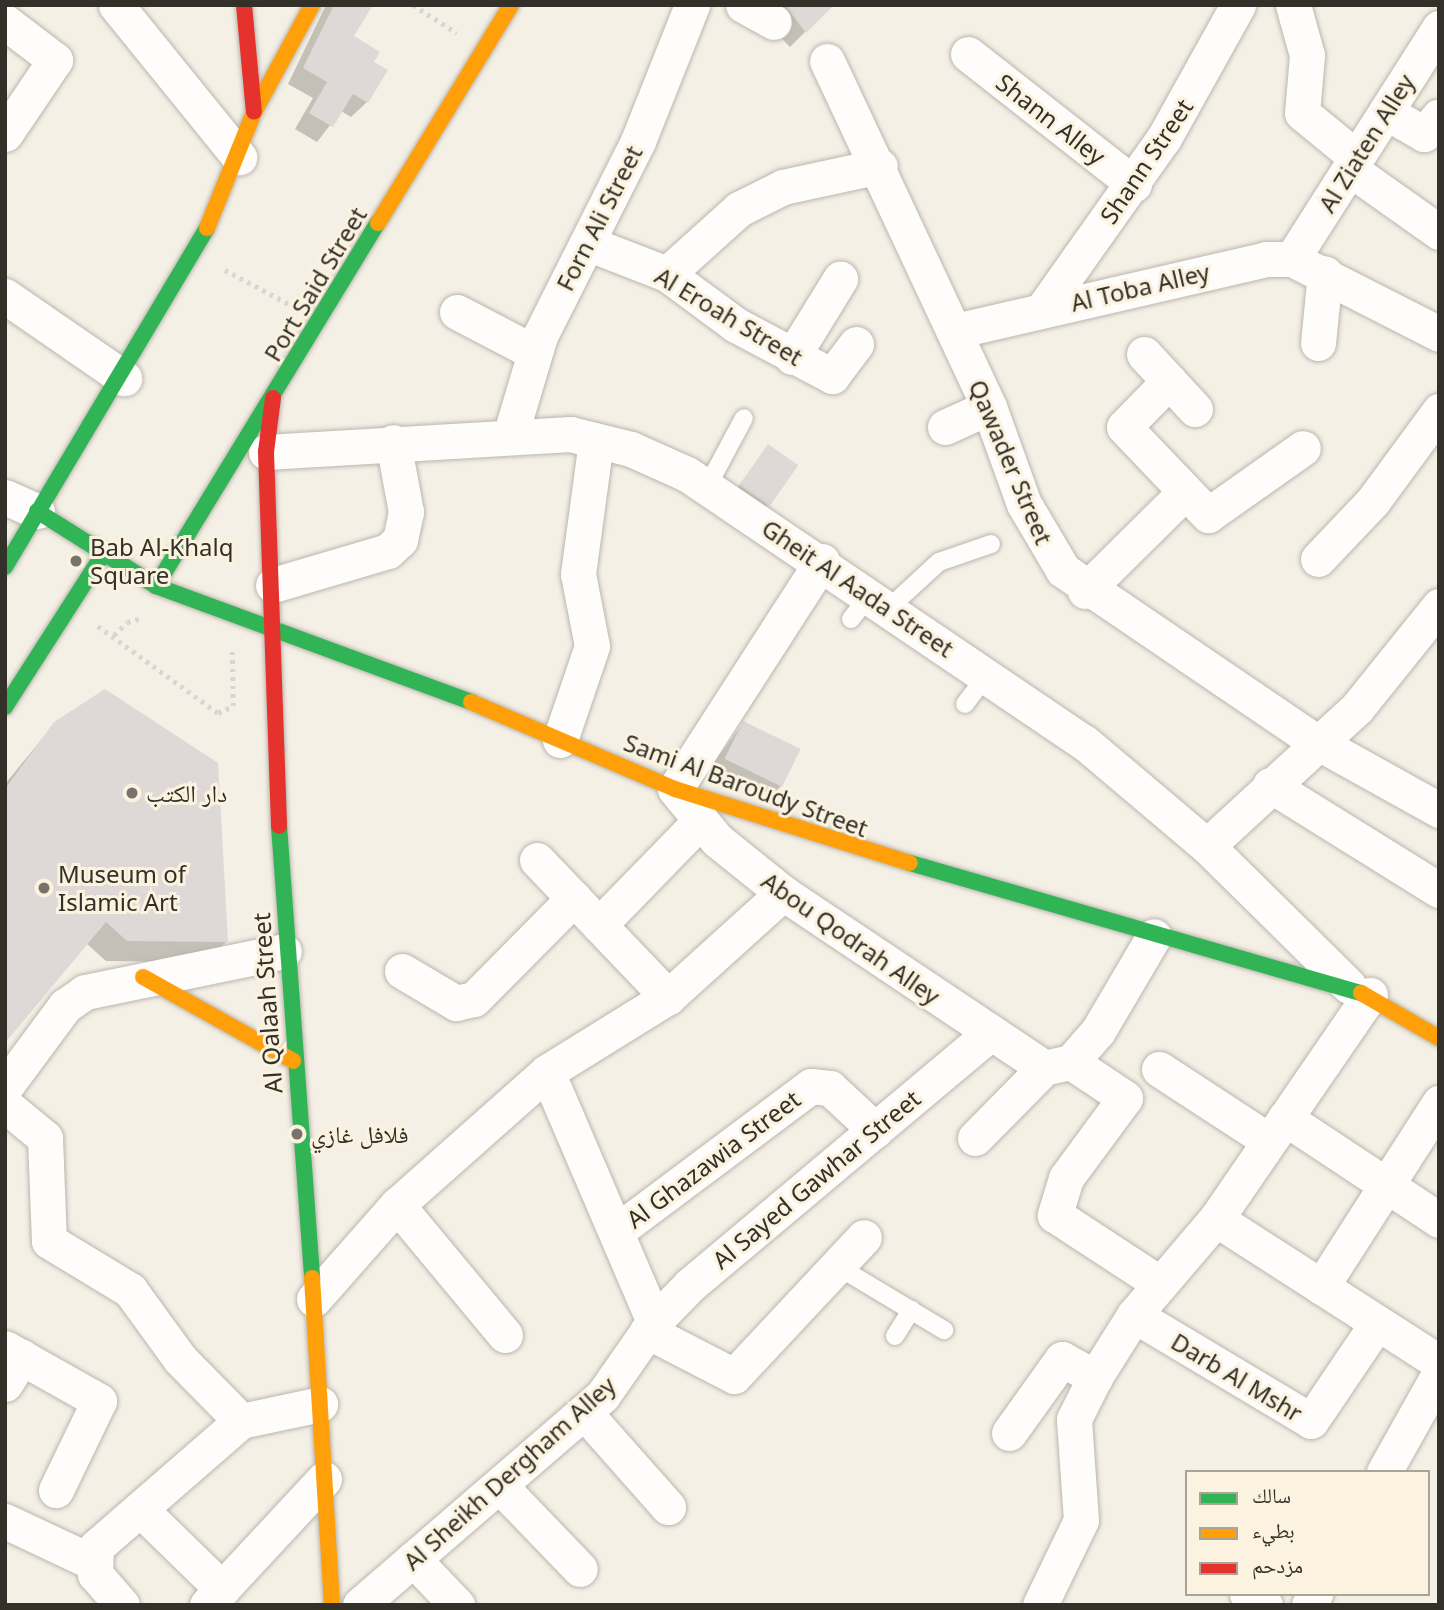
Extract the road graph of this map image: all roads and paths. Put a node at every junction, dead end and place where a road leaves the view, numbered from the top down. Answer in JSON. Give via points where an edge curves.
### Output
{"nodes":[{"id":1,"x":116,"y":5,"type":"edge"},
{"id":2,"x":244,"y":5,"type":"edge"},
{"id":3,"x":312,"y":5,"type":"edge"},
{"id":4,"x":413,"y":5,"type":"edge"},
{"id":5,"x":510,"y":5,"type":"edge"},
{"id":6,"x":692,"y":5,"type":"edge"},
{"id":7,"x":743,"y":5,"type":"edge"},
{"id":8,"x":1238,"y":5,"type":"edge"},
{"id":9,"x":1293,"y":5,"type":"edge"},
{"id":10,"x":5,"y":22,"type":"edge"},
{"id":11,"x":774,"y":22,"type":"dead end"},
{"id":12,"x":1439,"y":28,"type":"edge"},
{"id":13,"x":483,"y":50,"type":"junction"},
{"id":14,"x":968,"y":54,"type":"dead end"},
{"id":15,"x":827,"y":61,"type":"dead end"},
{"id":16,"x":254,"y":112,"type":"junction"},
{"id":17,"x":1386,"y":112,"type":"junction"},
{"id":18,"x":1439,"y":116,"type":"edge"},
{"id":19,"x":5,"y":134,"type":"edge"},
{"id":20,"x":239,"y":157,"type":"junction"},
{"id":21,"x":1354,"y":164,"type":"junction"},
{"id":22,"x":880,"y":166,"type":"junction"},
{"id":23,"x":1134,"y":184,"type":"junction"},
{"id":24,"x":1439,"y":232,"type":"edge"},
{"id":25,"x":587,"y":243,"type":"junction"},
{"id":26,"x":197,"y":254,"type":"junction"},
{"id":27,"x":1292,"y":259,"type":"junction"},
{"id":28,"x":1325,"y":273,"type":"junction"},
{"id":29,"x":667,"y":274,"type":"junction"},
{"id":30,"x":840,"y":279,"type":"dead end"},
{"id":31,"x":5,"y":296,"type":"edge"},
{"id":32,"x":1042,"y":310,"type":"junction"},
{"id":33,"x":457,"y":312,"type":"dead end"},
{"id":34,"x":320,"y":321,"type":"junction"},
{"id":35,"x":955,"y":331,"type":"junction"},
{"id":36,"x":1439,"y":334,"type":"edge"},
{"id":37,"x":1318,"y":343,"type":"dead end"},
{"id":38,"x":856,"y":344,"type":"dead end"},
{"id":39,"x":534,"y":352,"type":"junction"},
{"id":40,"x":1144,"y":354,"type":"dead end"},
{"id":41,"x":792,"y":357,"type":"junction"},
{"id":42,"x":124,"y":379,"type":"junction"},
{"id":43,"x":1169,"y":381,"type":"junction"},
{"id":44,"x":273,"y":398,"type":"junction"},
{"id":45,"x":989,"y":407,"type":"junction"},
{"id":46,"x":1195,"y":409,"type":"dead end"},
{"id":47,"x":1439,"y":411,"type":"edge"},
{"id":48,"x":744,"y":418,"type":"dead end"},
{"id":49,"x":944,"y":427,"type":"dead end"},
{"id":50,"x":511,"y":433,"type":"junction"},
{"id":51,"x":597,"y":440,"type":"junction"},
{"id":52,"x":393,"y":442,"type":"junction"},
{"id":53,"x":1303,"y":449,"type":"dead end"},
{"id":54,"x":266,"y":452,"type":"junction"},
{"id":55,"x":707,"y":487,"type":"junction"},
{"id":56,"x":1185,"y":492,"type":"junction"},
{"id":57,"x":5,"y":497,"type":"edge"},
{"id":58,"x":37,"y":511,"type":"junction"},
{"id":59,"x":991,"y":544,"type":"dead end"},
{"id":60,"x":102,"y":556,"type":"junction"},
{"id":61,"x":1318,"y":559,"type":"dead end"},
{"id":62,"x":822,"y":561,"type":"junction"},
{"id":63,"x":5,"y":567,"type":"edge"},
{"id":64,"x":273,"y":584,"type":"junction"},
{"id":65,"x":156,"y":586,"type":"junction"},
{"id":66,"x":1085,"y":591,"type":"junction"},
{"id":67,"x":870,"y":607,"type":"junction"},
{"id":68,"x":158,"y":619,"type":"dead end"},
{"id":69,"x":1434,"y":623,"type":"edge"},
{"id":70,"x":276,"y":624,"type":"junction"},
{"id":71,"x":102,"y":628,"type":"dead end"},
{"id":72,"x":230,"y":634,"type":"dead end"},
{"id":73,"x":114,"y":635,"type":"junction"},
{"id":74,"x":986,"y":676,"type":"junction"},
{"id":75,"x":965,"y":704,"type":"dead end"},
{"id":76,"x":5,"y":707,"type":"edge"},
{"id":77,"x":560,"y":740,"type":"junction"},
{"id":78,"x":1315,"y":741,"type":"junction"},
{"id":79,"x":1270,"y":785,"type":"junction"},
{"id":80,"x":675,"y":789,"type":"junction"},
{"id":81,"x":1439,"y":810,"type":"edge"},
{"id":82,"x":701,"y":820,"type":"junction"},
{"id":83,"x":1207,"y":846,"type":"junction"},
{"id":84,"x":537,"y":860,"type":"dead end"},
{"id":85,"x":1439,"y":890,"type":"edge"},
{"id":86,"x":783,"y":893,"type":"junction"},
{"id":87,"x":573,"y":898,"type":"junction"},
{"id":88,"x":599,"y":925,"type":"junction"},
{"id":89,"x":1154,"y":936,"type":"junction"},
{"id":90,"x":284,"y":951,"type":"junction"},
{"id":91,"x":402,"y":971,"type":"dead end"},
{"id":92,"x":143,"y":977,"type":"junction"},
{"id":93,"x":1360,"y":991,"type":"junction"},
{"id":94,"x":668,"y":997,"type":"junction"},
{"id":95,"x":990,"y":1033,"type":"junction"},
{"id":96,"x":1439,"y":1038,"type":"edge"},
{"id":97,"x":293,"y":1060,"type":"junction"},
{"id":98,"x":1057,"y":1065,"type":"junction"},
{"id":99,"x":1159,"y":1069,"type":"dead end"},
{"id":100,"x":547,"y":1072,"type":"junction"},
{"id":101,"x":5,"y":1087,"type":"edge"},
{"id":102,"x":1439,"y":1103,"type":"edge"},
{"id":103,"x":5,"y":1105,"type":"edge"},
{"id":104,"x":875,"y":1130,"type":"junction"},
{"id":105,"x":1277,"y":1130,"type":"junction"},
{"id":106,"x":975,"y":1138,"type":"dead end"},
{"id":107,"x":1385,"y":1186,"type":"junction"},
{"id":108,"x":397,"y":1205,"type":"junction"},
{"id":109,"x":1216,"y":1219,"type":"junction"},
{"id":110,"x":1439,"y":1220,"type":"edge"},
{"id":111,"x":617,"y":1231,"type":"junction"},
{"id":112,"x":864,"y":1237,"type":"dead end"},
{"id":113,"x":836,"y":1266,"type":"junction"},
{"id":114,"x":1159,"y":1283,"type":"junction"},
{"id":115,"x":1321,"y":1287,"type":"junction"},
{"id":116,"x":314,"y":1298,"type":"junction"},
{"id":117,"x":911,"y":1310,"type":"junction"},
{"id":118,"x":1134,"y":1315,"type":"junction"},
{"id":119,"x":1377,"y":1323,"type":"junction"},
{"id":120,"x":651,"y":1326,"type":"junction"},
{"id":121,"x":944,"y":1331,"type":"dead end"},
{"id":122,"x":505,"y":1335,"type":"dead end"},
{"id":123,"x":895,"y":1336,"type":"dead end"},
{"id":124,"x":1439,"y":1362,"type":"edge"},
{"id":125,"x":11,"y":1363,"type":"edge"},
{"id":126,"x":1439,"y":1374,"type":"edge"},
{"id":127,"x":1095,"y":1377,"type":"junction"},
{"id":128,"x":320,"y":1404,"type":"junction"},
{"id":129,"x":584,"y":1412,"type":"junction"},
{"id":130,"x":241,"y":1421,"type":"junction"},
{"id":131,"x":1009,"y":1433,"type":"dead end"},
{"id":132,"x":1385,"y":1470,"type":"edge"},
{"id":133,"x":324,"y":1479,"type":"junction"},
{"id":134,"x":500,"y":1486,"type":"junction"},
{"id":135,"x":56,"y":1490,"type":"dead end"},
{"id":136,"x":668,"y":1507,"type":"dead end"},
{"id":137,"x":140,"y":1509,"type":"junction"},
{"id":138,"x":5,"y":1521,"type":"edge"},
{"id":139,"x":413,"y":1559,"type":"junction"},
{"id":140,"x":92,"y":1562,"type":"junction"},
{"id":141,"x":580,"y":1569,"type":"dead end"},
{"id":142,"x":215,"y":1597,"type":"edge"},
{"id":143,"x":122,"y":1605,"type":"edge"},
{"id":144,"x":332,"y":1605,"type":"edge"},
{"id":145,"x":360,"y":1605,"type":"edge"},
{"id":146,"x":457,"y":1605,"type":"edge"},
{"id":147,"x":1040,"y":1605,"type":"edge"}],
"edges":[{"from":1,"to":20,"type":"street"},
{"from":2,"to":16,"type":"main road"},
{"from":3,"to":16,"type":"main road"},
{"from":4,"to":13,"type":"path"},
{"from":5,"to":13,"type":"main road","name":"Port Said Street"},
{"from":6,"to":25,"type":"street","name":"Forn Ali Street","via":[[638,141]]},
{"from":7,"to":11,"type":"street"},
{"from":8,"to":23,"type":"street","name":"Shann Street"},
{"from":9,"to":21,"type":"street","via":[[1307,54],[1302,113]]},
{"from":10,"to":19,"type":"street","via":[[54,57]]},
{"from":12,"to":17,"type":"street","name":"Al Ziaten Alley"},
{"from":13,"to":34,"type":"main road","name":"Port Said Street"},
{"from":14,"to":23,"type":"street","name":"Shann Alley"},
{"from":15,"to":22,"type":"street","name":"Qawader Street"},
{"from":16,"to":20,"type":"main road"},
{"from":17,"to":18,"type":"street","via":[[1424,134]]},
{"from":17,"to":21,"type":"street","name":"Al Ziaten Alley"},
{"from":20,"to":26,"type":"main road"},
{"from":21,"to":24,"type":"street"},
{"from":21,"to":27,"type":"street","name":"Al Ziaten Alley"},
{"from":22,"to":29,"type":"street","via":[[831,172],[761,198],[699,240]]},
{"from":22,"to":35,"type":"street","name":"Qawader Street"},
{"from":23,"to":32,"type":"street","name":"Shann Street"},
{"from":25,"to":29,"type":"street","name":"Al Eroah Street"},
{"from":25,"to":39,"type":"street","name":"Forn Ali Street"},
{"from":26,"to":34,"type":"path"},
{"from":26,"to":42,"type":"main road"},
{"from":27,"to":28,"type":"street","name":"Al Toba Alley"},
{"from":27,"to":32,"type":"street","name":"Al Toba Alley","via":[[1243,263]]},
{"from":28,"to":36,"type":"street","name":"Al Toba Alley"},
{"from":28,"to":37,"type":"street"},
{"from":29,"to":41,"type":"street","name":"Al Eroah Street"},
{"from":30,"to":41,"type":"street"},
{"from":31,"to":42,"type":"street"},
{"from":32,"to":35,"type":"street","name":"Al Toba Alley"},
{"from":33,"to":39,"type":"street"},
{"from":34,"to":44,"type":"main road","name":"Port Said Street"},
{"from":35,"to":45,"type":"street","name":"Qawader Street"},
{"from":38,"to":41,"type":"street","name":"Al Eroah Street","via":[[836,377]]},
{"from":39,"to":50,"type":"street","name":"Forn Ali Street"},
{"from":40,"to":43,"type":"street"},
{"from":42,"to":58,"type":"main road"},
{"from":43,"to":46,"type":"street"},
{"from":43,"to":56,"type":"street","via":[[1124,427]]},
{"from":44,"to":54,"type":"main road","name":"Al Qalaah Street"},
{"from":44,"to":65,"type":"main road","name":"Port Said Street"},
{"from":45,"to":49,"type":"street"},
{"from":45,"to":66,"type":"street","name":"Qawader Street","via":[[1045,546]]},
{"from":47,"to":61,"type":"street","via":[[1373,501]]},
{"from":48,"to":55,"type":"lane"},
{"from":50,"to":51,"type":"street","name":"Gheit Al Aada Street"},
{"from":50,"to":52,"type":"street","name":"Gheit Al Aada Street"},
{"from":51,"to":55,"type":"street","name":"Gheit Al Aada Street"},
{"from":51,"to":77,"type":"street","via":[[578,575],[593,646]]},
{"from":52,"to":54,"type":"street","name":"Gheit Al Aada Street"},
{"from":52,"to":64,"type":"street","via":[[406,512],[400,540],[388,551]]},
{"from":53,"to":56,"type":"street","via":[[1211,516]]},
{"from":54,"to":64,"type":"main road","name":"Al Qalaah Street"},
{"from":55,"to":62,"type":"street","name":"Gheit Al Aada Street"},
{"from":56,"to":66,"type":"street"},
{"from":57,"to":58,"type":"street"},
{"from":58,"to":60,"type":"main road","name":"Sami Al Baroudy Street"},
{"from":58,"to":63,"type":"main road"},
{"from":59,"to":67,"type":"lane","via":[[939,562]]},
{"from":60,"to":65,"type":"main road","name":"Sami Al Baroudy Street"},
{"from":60,"to":76,"type":"main road"},
{"from":62,"to":67,"type":"street","name":"Gheit Al Aada Street"},
{"from":62,"to":80,"type":"street"},
{"from":64,"to":70,"type":"main road","name":"Al Qalaah Street"},
{"from":65,"to":70,"type":"main road","name":"Sami Al Baroudy Street"},
{"from":66,"to":78,"type":"street","name":"Qawader Street"},
{"from":67,"to":74,"type":"street","name":"Gheit Al Aada Street"},
{"from":68,"to":73,"type":"path","via":[[135,618]]},
{"from":69,"to":78,"type":"street","via":[[1357,708]]},
{"from":70,"to":77,"type":"main road","name":"Sami Al Baroudy Street"},
{"from":70,"to":90,"type":"main road","name":"Al Qalaah Street"},
{"from":71,"to":73,"type":"path"},
{"from":72,"to":73,"type":"path","via":[[234,701],[224,714]]},
{"from":74,"to":75,"type":"lane"},
{"from":74,"to":83,"type":"street","name":"Gheit Al Aada Street","via":[[1085,743]]},
{"from":77,"to":80,"type":"main road","name":"Sami Al Baroudy Street"},
{"from":78,"to":79,"type":"street"},
{"from":78,"to":81,"type":"street","name":"Qawader Street"},
{"from":79,"to":83,"type":"street"},
{"from":79,"to":85,"type":"street"},
{"from":80,"to":82,"type":"street","name":"Abou Qodrah Alley"},
{"from":80,"to":89,"type":"main road","name":"Sami Al Baroudy Street","via":[[851,849]]},
{"from":82,"to":86,"type":"street","name":"Abou Qodrah Alley"},
{"from":82,"to":88,"type":"street"},
{"from":83,"to":93,"type":"street","name":"Gheit Al Aada Street"},
{"from":84,"to":87,"type":"street"},
{"from":86,"to":94,"type":"street"},
{"from":86,"to":95,"type":"street","name":"Abou Qodrah Alley"},
{"from":87,"to":88,"type":"street"},
{"from":87,"to":91,"type":"street","via":[[474,999],[456,1003]]},
{"from":88,"to":94,"type":"street"},
{"from":89,"to":93,"type":"main road","name":"Sami Al Baroudy Street"},
{"from":89,"to":98,"type":"street","via":[[1098,1031]]},
{"from":90,"to":92,"type":"street"},
{"from":90,"to":97,"type":"main road","name":"Al Qalaah Street"},
{"from":92,"to":97,"type":"main road"},
{"from":92,"to":101,"type":"street","via":[[85,992],[65,1006]]},
{"from":93,"to":96,"type":"main road","name":"Sami Al Baroudy Street"},
{"from":93,"to":105,"type":"street"},
{"from":94,"to":100,"type":"street"},
{"from":95,"to":98,"type":"street","name":"Abou Qodrah Alley"},
{"from":95,"to":104,"type":"street","name":"Al Sayed Gawhar Street"},
{"from":97,"to":116,"type":"main road","name":"Al Qalaah Street"},
{"from":98,"to":106,"type":"street"},
{"from":98,"to":114,"type":"street","name":"Abou Qodrah Alley","via":[[1125,1098],[1066,1178],[1054,1204],[1062,1223]]},
{"from":99,"to":105,"type":"street"},
{"from":100,"to":108,"type":"street"},
{"from":100,"to":111,"type":"street"},
{"from":102,"to":107,"type":"street"},
{"from":103,"to":130,"type":"street","via":[[45,1138],[49,1241],[130,1290],[180,1359]]},
{"from":104,"to":111,"type":"street","name":"Al Ghazawia Street","via":[[830,1088],[811,1086]]},
{"from":104,"to":120,"type":"street","name":"Al Sayed Gawhar Street"},
{"from":105,"to":107,"type":"street"},
{"from":105,"to":109,"type":"street"},
{"from":107,"to":110,"type":"street"},
{"from":107,"to":115,"type":"street"},
{"from":108,"to":116,"type":"street"},
{"from":108,"to":122,"type":"street"},
{"from":109,"to":114,"type":"street"},
{"from":109,"to":115,"type":"street"},
{"from":111,"to":120,"type":"street"},
{"from":112,"to":113,"type":"street"},
{"from":113,"to":117,"type":"lane"},
{"from":113,"to":120,"type":"street","via":[[734,1377]]},
{"from":114,"to":118,"type":"street"},
{"from":115,"to":119,"type":"street"},
{"from":116,"to":128,"type":"main road","name":"Al Qalaah Street"},
{"from":117,"to":121,"type":"lane"},
{"from":117,"to":123,"type":"lane"},
{"from":118,"to":119,"type":"street","name":"Darb Al Mshr","via":[[1311,1421]]},
{"from":118,"to":127,"type":"street"},
{"from":119,"to":124,"type":"street"},
{"from":120,"to":129,"type":"street","name":"Al Sheikh Dergham Alley","via":[[620,1375]]},
{"from":125,"to":135,"type":"street","via":[[99,1401]]},
{"from":126,"to":132,"type":"street"},
{"from":127,"to":131,"type":"street","via":[[1062,1359]]},
{"from":127,"to":147,"type":"street","via":[[1074,1419],[1082,1520]]},
{"from":128,"to":130,"type":"street"},
{"from":128,"to":133,"type":"main road","name":"Al Qalaah Street"},
{"from":129,"to":134,"type":"street","name":"Al Sheikh Dergham Alley"},
{"from":129,"to":136,"type":"street"},
{"from":130,"to":137,"type":"street"},
{"from":133,"to":142,"type":"street"},
{"from":133,"to":144,"type":"main road","name":"Al Qalaah Street"},
{"from":134,"to":139,"type":"street","name":"Al Sheikh Dergham Alley"},
{"from":134,"to":141,"type":"street"},
{"from":137,"to":140,"type":"street","via":[[96,1547]]},
{"from":137,"to":142,"type":"street"},
{"from":138,"to":140,"type":"street"},
{"from":139,"to":145,"type":"street","name":"Al Sheikh Dergham Alley"},
{"from":139,"to":146,"type":"street"},
{"from":140,"to":143,"type":"street","via":[[94,1574]]}]}
